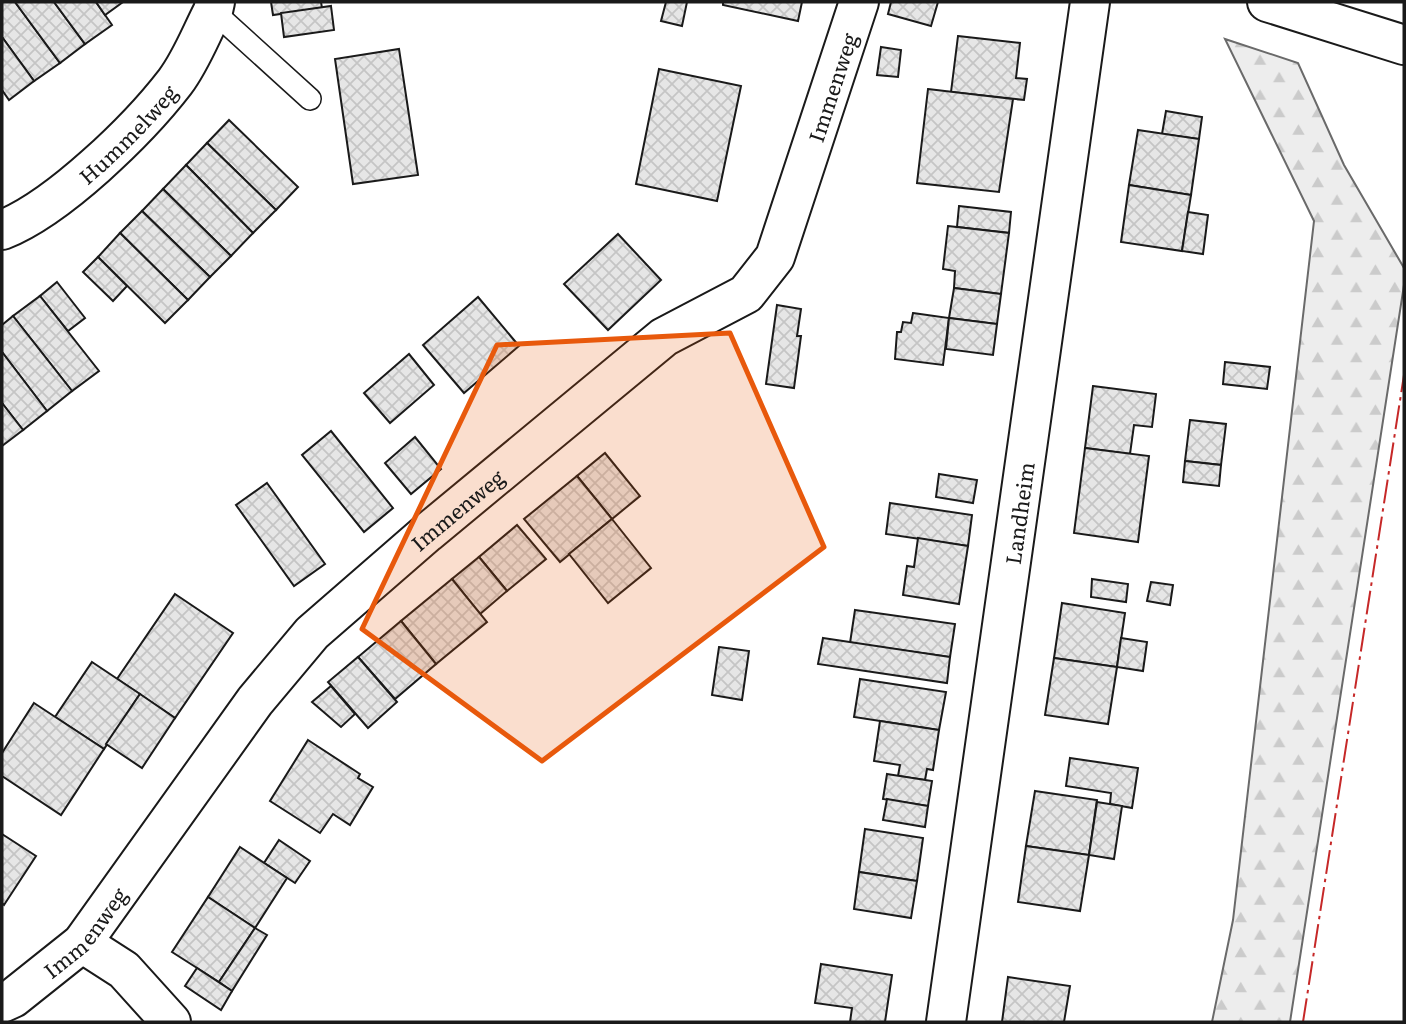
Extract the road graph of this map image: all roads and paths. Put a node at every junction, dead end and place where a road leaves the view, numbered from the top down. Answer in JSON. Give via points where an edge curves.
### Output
{"nodes":[{"id":1,"x":859,"y":2,"type":"edge"},
{"id":2,"x":1090,"y":2,"type":"edge"},
{"id":3,"x":1270,"y":3,"type":"edge"},
{"id":4,"x":214,"y":6,"type":"edge"},
{"id":5,"x":1404,"y":45,"type":"edge"},
{"id":6,"x":310,"y":99,"type":"dead end"},
{"id":7,"x":2,"y":230,"type":"edge"},
{"id":8,"x":82,"y":943,"type":"junction"},
{"id":9,"x":2,"y":1003,"type":"edge"},
{"id":10,"x":171,"y":1022,"type":"edge"},
{"id":11,"x":946,"y":1022,"type":"edge"}],
"edges":[{"from":1,"to":8,"type":"street","name":"Immenweg","via":[[775,257],[746,294],[664,338],[312,633],[255,701]]},
{"from":2,"to":11,"type":"street","name":"Landheim"},
{"from":3,"to":5,"type":"street"},
{"from":4,"to":6,"type":"lane"},
{"from":4,"to":7,"type":"street","name":"Hummelweg","via":[[177,80],[111,153],[20,223]]},
{"from":8,"to":9,"type":"street","name":"Immenweg"},
{"from":8,"to":10,"type":"street","via":[[124,970]]}]}
